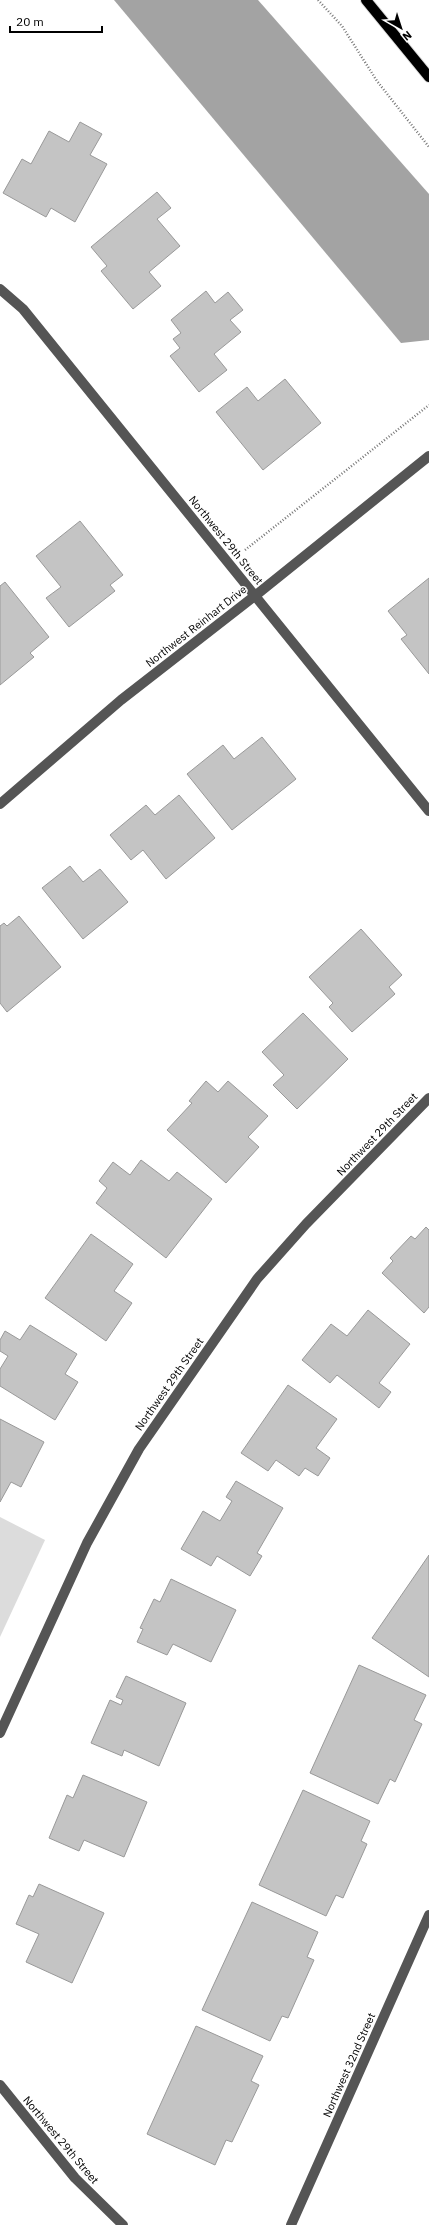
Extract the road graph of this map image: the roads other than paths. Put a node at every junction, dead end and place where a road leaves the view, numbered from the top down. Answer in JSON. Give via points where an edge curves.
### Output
{"nodes":[{"id":1,"x":366,"y":0,"type":"edge"},
{"id":2,"x":429,"y":77,"type":"edge"},
{"id":3,"x":0,"y":289,"type":"edge"},
{"id":4,"x":429,"y":456,"type":"edge"},
{"id":5,"x":256,"y":595,"type":"junction"},
{"id":6,"x":0,"y":804,"type":"edge"},
{"id":7,"x":429,"y":811,"type":"edge"},
{"id":8,"x":429,"y":1098,"type":"edge"},
{"id":9,"x":0,"y":1733,"type":"edge"},
{"id":10,"x":429,"y":1915,"type":"edge"},
{"id":11,"x":0,"y":2085,"type":"edge"},
{"id":12,"x":123,"y":2225,"type":"edge"},
{"id":13,"x":291,"y":2225,"type":"edge"}],
"edges":[{"from":1,"to":2,"type":"main road"},
{"from":3,"to":5,"type":"street","name":"Northwest 29th Street","via":[[23,309]]},
{"from":4,"to":5,"type":"street","name":"Northwest Reinhart Drive"},
{"from":5,"to":6,"type":"street","name":"Northwest Reinhart Drive","via":[[121,700]]},
{"from":5,"to":7,"type":"street","name":"Northwest 29th Street"},
{"from":8,"to":9,"type":"street","name":"Northwest 29th Street","via":[[306,1224],[257,1279],[139,1449],[87,1543]]},
{"from":10,"to":13,"type":"street","name":"Northwest 32nd Street"},
{"from":11,"to":12,"type":"street","name":"Northwest 29th Street","via":[[75,2178]]}]}
